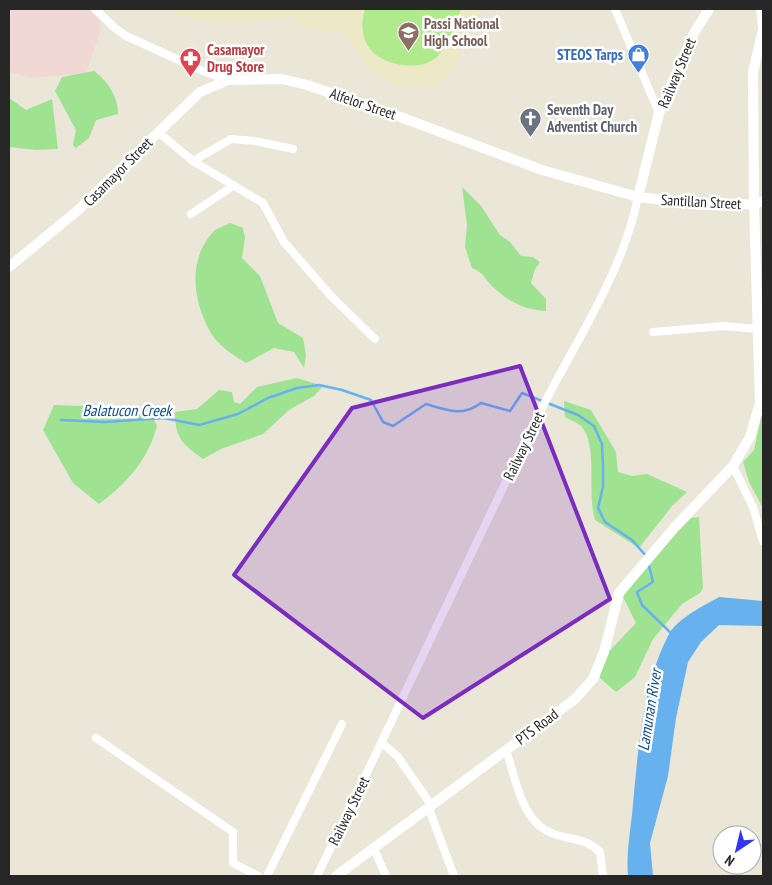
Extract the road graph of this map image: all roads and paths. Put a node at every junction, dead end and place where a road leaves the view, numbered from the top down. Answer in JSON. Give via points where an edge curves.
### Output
{"nodes":[{"id":1,"x":95,"y":9,"type":"edge"},
{"id":2,"x":615,"y":9,"type":"edge"},
{"id":3,"x":710,"y":9,"type":"edge"},
{"id":4,"x":761,"y":9,"type":"edge"},
{"id":5,"x":763,"y":26,"type":"edge"},
{"id":6,"x":763,"y":30,"type":"edge"},
{"id":7,"x":228,"y":80,"type":"junction"},
{"id":8,"x":659,"y":113,"type":"junction"},
{"id":9,"x":158,"y":132,"type":"junction"},
{"id":10,"x":292,"y":149,"type":"dead end"},
{"id":11,"x":193,"y":161,"type":"junction"},
{"id":12,"x":233,"y":186,"type":"junction"},
{"id":13,"x":638,"y":197,"type":"junction"},
{"id":14,"x":758,"y":202,"type":"edge"},
{"id":15,"x":191,"y":214,"type":"dead end"},
{"id":16,"x":9,"y":267,"type":"edge"},
{"id":17,"x":758,"y":329,"type":"junction"},
{"id":18,"x":653,"y":332,"type":"dead end"},
{"id":19,"x":375,"y":339,"type":"dead end"},
{"id":20,"x":732,"y":466,"type":"junction"},
{"id":21,"x":763,"y":541,"type":"edge"},
{"id":22,"x":342,"y":724,"type":"dead end"},
{"id":23,"x":96,"y":738,"type":"dead end"},
{"id":24,"x":382,"y":743,"type":"junction"},
{"id":25,"x":506,"y":750,"type":"junction"},
{"id":26,"x":430,"y":807,"type":"junction"},
{"id":27,"x":374,"y":849,"type":"junction"},
{"id":28,"x":258,"y":876,"type":"edge"},
{"id":29,"x":268,"y":876,"type":"edge"},
{"id":30,"x":317,"y":876,"type":"edge"},
{"id":31,"x":336,"y":876,"type":"edge"},
{"id":32,"x":386,"y":876,"type":"edge"},
{"id":33,"x":454,"y":876,"type":"edge"},
{"id":34,"x":603,"y":876,"type":"edge"}],
"edges":[{"from":1,"to":7,"type":"street","name":"Alfelor Street","via":[[126,36]]},
{"from":2,"to":8,"type":"street"},
{"from":3,"to":8,"type":"street","name":"Railway Street","via":[[694,33]]},
{"from":4,"to":5,"type":"street"},
{"from":6,"to":14,"type":"street","name":"PTS Road","via":[[753,72]]},
{"from":7,"to":9,"type":"street","name":"Casamayor Street","via":[[200,92]]},
{"from":7,"to":13,"type":"street","name":"Alfelor Street","via":[[282,79],[307,85],[542,170]]},
{"from":8,"to":13,"type":"street","name":"Railway Street"},
{"from":9,"to":11,"type":"street"},
{"from":9,"to":16,"type":"street","name":"Casamayor Street","via":[[77,211]]},
{"from":10,"to":11,"type":"street","via":[[231,139]]},
{"from":11,"to":12,"type":"street"},
{"from":12,"to":15,"type":"street"},
{"from":12,"to":19,"type":"street","via":[[263,203],[284,242],[330,296]]},
{"from":13,"to":14,"type":"street","name":"Santillan Street","via":[[705,205]]},
{"from":13,"to":24,"type":"street","name":"Railway Street","via":[[632,225],[606,285],[543,407]]},
{"from":14,"to":17,"type":"street","name":"PTS Road"},
{"from":17,"to":18,"type":"street","via":[[723,326]]},
{"from":17,"to":20,"type":"street","name":"PTS Road","via":[[760,403],[750,437]]},
{"from":20,"to":21,"type":"street","via":[[753,507]]},
{"from":20,"to":25,"type":"street","name":"PTS Road","via":[[675,526],[619,593],[604,652],[593,679],[575,699]]},
{"from":22,"to":29,"type":"street"},
{"from":23,"to":28,"type":"street","via":[[233,832],[233,863]]},
{"from":24,"to":26,"type":"street","via":[[398,757]]},
{"from":24,"to":30,"type":"street","name":"Railway Street"},
{"from":25,"to":26,"type":"street","name":"PTS Road"},
{"from":25,"to":34,"type":"street","via":[[532,819],[552,834],[589,842],[600,852]]},
{"from":26,"to":27,"type":"street","name":"PTS Road"},
{"from":26,"to":33,"type":"street"},
{"from":27,"to":31,"type":"street","name":"PTS Road"},
{"from":27,"to":32,"type":"street"}]}
